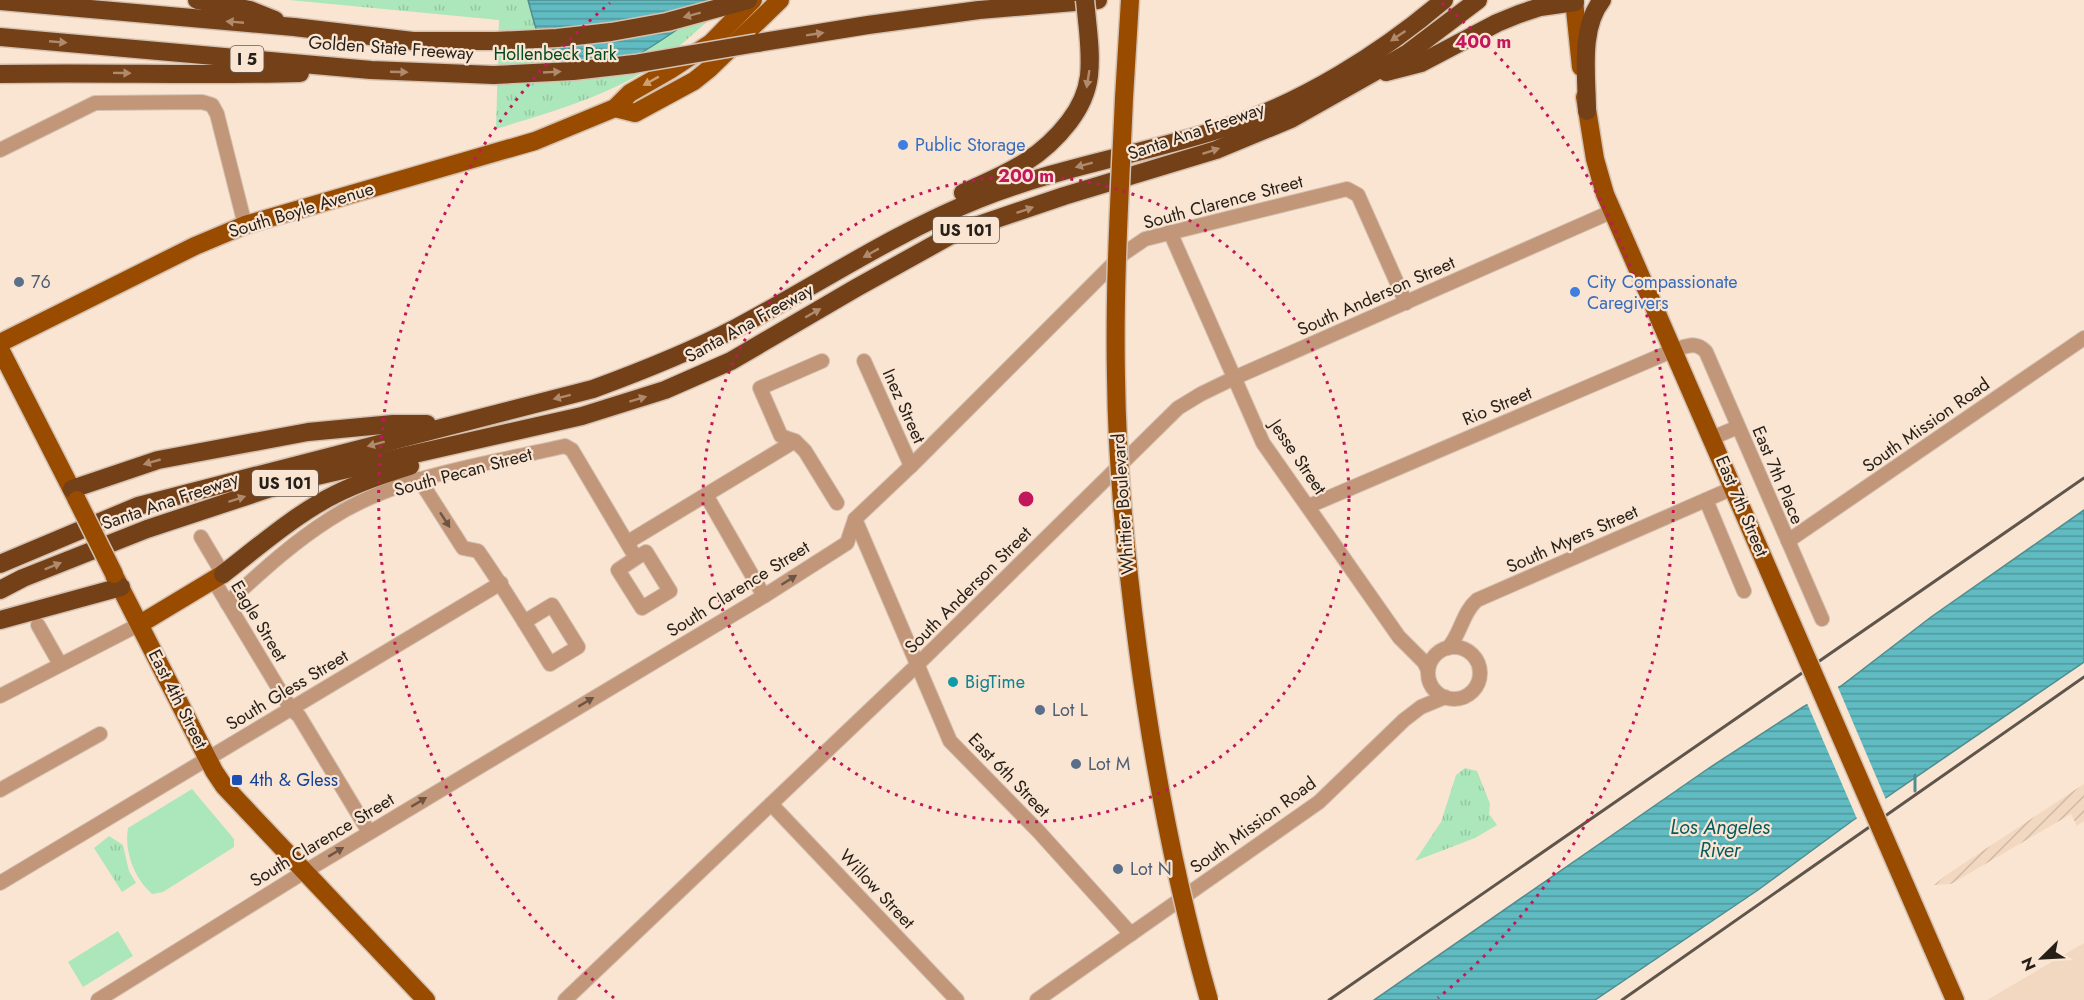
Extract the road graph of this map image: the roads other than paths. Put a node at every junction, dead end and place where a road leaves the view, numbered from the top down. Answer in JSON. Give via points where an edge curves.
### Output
{"nodes":[{"id":1,"x":197,"y":0,"type":"edge"},
{"id":2,"x":748,"y":0,"type":"edge"},
{"id":3,"x":753,"y":0,"type":"edge"},
{"id":4,"x":780,"y":0,"type":"edge"},
{"id":5,"x":1085,"y":0,"type":"edge"},
{"id":6,"x":1098,"y":0,"type":"edge"},
{"id":7,"x":1130,"y":0,"type":"edge"},
{"id":8,"x":1444,"y":0,"type":"edge"},
{"id":9,"x":1478,"y":0,"type":"edge"},
{"id":10,"x":1602,"y":0,"type":"edge"},
{"id":11,"x":0,"y":1,"type":"edge"},
{"id":12,"x":1574,"y":1,"type":"edge"},
{"id":13,"x":294,"y":27,"type":"junction"},
{"id":14,"x":0,"y":37,"type":"edge"},
{"id":15,"x":371,"y":70,"type":"junction"},
{"id":16,"x":0,"y":74,"type":"edge"},
{"id":17,"x":1364,"y":78,"type":"junction"},
{"id":18,"x":615,"y":108,"type":"junction"},
{"id":19,"x":1587,"y":111,"type":"junction"},
{"id":20,"x":0,"y":150,"type":"edge"},
{"id":21,"x":1613,"y":211,"type":"junction"},
{"id":22,"x":245,"y":225,"type":"junction"},
{"id":23,"x":922,"y":225,"type":"junction"},
{"id":24,"x":1170,"y":232,"type":"junction"},
{"id":25,"x":1406,"y":303,"type":"junction"},
{"id":26,"x":2084,"y":338,"type":"edge"},
{"id":27,"x":0,"y":343,"type":"edge"},
{"id":28,"x":1700,"y":345,"type":"joint"},
{"id":29,"x":0,"y":349,"type":"edge"},
{"id":30,"x":1674,"y":350,"type":"junction"},
{"id":31,"x":822,"y":361,"type":"dead end"},
{"id":32,"x":864,"y":361,"type":"dead end"},
{"id":33,"x":1234,"y":378,"type":"junction"},
{"id":34,"x":582,"y":416,"type":"junction"},
{"id":35,"x":453,"y":424,"type":"junction"},
{"id":36,"x":1738,"y":427,"type":"junction"},
{"id":37,"x":1712,"y":438,"type":"junction"},
{"id":38,"x":795,"y":441,"type":"junction"},
{"id":39,"x":911,"y":466,"type":"junction"},
{"id":40,"x":419,"y":479,"type":"junction"},
{"id":41,"x":1733,"y":488,"type":"junction"},
{"id":42,"x":75,"y":495,"type":"junction"},
{"id":43,"x":706,"y":495,"type":"junction"},
{"id":44,"x":1706,"y":500,"type":"junction"},
{"id":45,"x":837,"y":503,"type":"dead end"},
{"id":46,"x":1309,"y":506,"type":"junction"},
{"id":47,"x":855,"y":519,"type":"junction"},
{"id":48,"x":201,"y":537,"type":"dead end"},
{"id":49,"x":1788,"y":541,"type":"junction"},
{"id":50,"x":628,"y":542,"type":"junction"},
{"id":51,"x":636,"y":558,"type":"dead end"},
{"id":52,"x":0,"y":564,"type":"edge"},
{"id":53,"x":218,"y":577,"type":"junction"},
{"id":54,"x":117,"y":580,"type":"junction"},
{"id":55,"x":501,"y":583,"type":"junction"},
{"id":56,"x":0,"y":590,"type":"edge"},
{"id":57,"x":1744,"y":591,"type":"dead end"},
{"id":58,"x":764,"y":596,"type":"junction"},
{"id":59,"x":227,"y":603,"type":"junction"},
{"id":60,"x":1822,"y":619,"type":"dead end"},
{"id":61,"x":0,"y":620,"type":"edge"},
{"id":62,"x":524,"y":622,"type":"dead end"},
{"id":63,"x":1463,"y":623,"type":"junction"},
{"id":64,"x":140,"y":624,"type":"junction"},
{"id":65,"x":38,"y":625,"type":"dead end"},
{"id":66,"x":1413,"y":651,"type":"junction"},
{"id":67,"x":1442,"y":651,"type":"junction"},
{"id":68,"x":1469,"y":652,"type":"junction"},
{"id":69,"x":60,"y":664,"type":"junction"},
{"id":70,"x":916,"y":666,"type":"junction"},
{"id":71,"x":1429,"y":675,"type":"junction"},
{"id":72,"x":0,"y":696,"type":"edge"},
{"id":73,"x":1445,"y":697,"type":"junction"},
{"id":74,"x":1421,"y":707,"type":"junction"},
{"id":75,"x":291,"y":709,"type":"junction"},
{"id":76,"x":100,"y":734,"type":"dead end"},
{"id":77,"x":208,"y":758,"type":"junction"},
{"id":78,"x":0,"y":790,"type":"edge"},
{"id":79,"x":771,"y":804,"type":"junction"},
{"id":80,"x":369,"y":832,"type":"junction"},
{"id":81,"x":304,"y":872,"type":"junction"},
{"id":82,"x":0,"y":883,"type":"edge"},
{"id":83,"x":1131,"y":934,"type":"junction"},
{"id":84,"x":98,"y":1000,"type":"edge"},
{"id":85,"x":426,"y":1000,"type":"edge"},
{"id":86,"x":565,"y":1000,"type":"edge"},
{"id":87,"x":957,"y":1000,"type":"edge"},
{"id":88,"x":1037,"y":1000,"type":"edge"},
{"id":89,"x":1209,"y":1000,"type":"edge"},
{"id":90,"x":1955,"y":1000,"type":"edge"}],
"edges":[{"from":1,"to":13,"type":"highway","via":[[250,10]]},
{"from":2,"to":13,"type":"highway","name":"Golden State Freeway","number":"I 5","one_way":true,"via":[[667,22],[557,38],[413,41]]},
{"from":3,"to":18,"type":"main road","name":"South Boyle Avenue","one_way":true,"via":[[711,43],[630,93]]},
{"from":4,"to":18,"type":"main road","name":"South Boyle Avenue","via":[[694,81],[635,113]]},
{"from":5,"to":23,"type":"highway","one_way":true,"bridge":true,"via":[[1090,62],[1086,89],[1074,115],[1042,152],[943,203]]},
{"from":15,"to":6,"type":"highway","name":"Golden State Freeway","number":"I 5","one_way":true,"bridge":true,"via":[[494,75],[573,71],[868,25]]},
{"from":7,"to":89,"type":"main road","name":"Whittier Boulevard","bridge":true,"via":[[1115,288],[1119,448],[1128,573],[1161,801]]},
{"from":8,"to":23,"type":"highway","name":"Santa Ana Freeway","number":"US 101","one_way":true,"via":[[1404,32],[1332,77],[1256,116],[1190,138],[1030,180]]},
{"from":9,"to":17,"type":"highway","name":"Santa Ana Freeway","number":"US 101","via":[[1408,53]]},
{"from":10,"to":19,"type":"highway","via":[[1591,22],[1587,45]]},
{"from":13,"to":11,"type":"highway","name":"Golden State Freeway","number":"I 5","one_way":true},
{"from":12,"to":17,"type":"highway","via":[[1540,7],[1497,22],[1421,63]]},
{"from":12,"to":19,"type":"main road","name":"East 7th Street"},
{"from":14,"to":15,"type":"highway","name":"Golden State Freeway","number":"I 5","one_way":true},
{"from":16,"to":15,"type":"highway","one_way":true},
{"from":34,"to":17,"type":"highway","name":"Santa Ana Freeway","number":"US 101","one_way":true,"via":[[664,390],[731,361],[955,233],[1216,150],[1291,119]]},
{"from":18,"to":22,"type":"main road","name":"South Boyle Avenue","via":[[535,141]]},
{"from":19,"to":21,"type":"main road","name":"East 7th Street","via":[[1595,159]]},
{"from":20,"to":22,"type":"street","via":[[95,103],[188,101],[212,105],[218,114]]},
{"from":21,"to":25,"type":"street","name":"South Anderson Street"},
{"from":21,"to":30,"type":"main road","name":"East 7th Street"},
{"from":22,"to":27,"type":"main road","name":"South Boyle Avenue"},
{"from":23,"to":35,"type":"highway","name":"Santa Ana Freeway","number":"US 101","one_way":true,"via":[[735,329],[647,369],[593,389]]},
{"from":24,"to":25,"type":"street","name":"South Clarence Street","via":[[1347,189],[1354,191]]},
{"from":24,"to":33,"type":"street","name":"Jesse Street"},
{"from":24,"to":39,"type":"street","name":"South Clarence Street","via":[[1145,239],[1124,254]]},
{"from":25,"to":33,"type":"street","name":"South Anderson Street"},
{"from":26,"to":49,"type":"street","name":"South Mission Road"},
{"from":28,"to":30,"type":"street","name":"Rio Street"},
{"from":28,"to":36,"type":"street","name":"East 7th Place"},
{"from":29,"to":42,"type":"main road","name":"East 4th Street"},
{"from":30,"to":37,"type":"main road","name":"East 7th Street"},
{"from":30,"to":46,"type":"street","name":"Rio Street"},
{"from":31,"to":38,"type":"street","via":[[760,388],[780,436]]},
{"from":32,"to":39,"type":"street","name":"Inez Street"},
{"from":33,"to":46,"type":"street","name":"Jesse Street","via":[[1263,443]]},
{"from":33,"to":70,"type":"street","name":"South Anderson Street","via":[[1178,408]]},
{"from":34,"to":53,"type":"highway","via":[[379,475],[343,491],[285,526]]},
{"from":56,"to":34,"type":"highway","name":"Santa Ana Freeway","number":"US 101","one_way":true,"via":[[147,529],[286,483]]},
{"from":35,"to":42,"type":"highway","one_way":true,"via":[[393,424],[308,432],[158,460]]},
{"from":35,"to":52,"type":"highway","name":"Santa Ana Freeway","number":"US 101","one_way":true,"via":[[138,506]]},
{"from":36,"to":37,"type":"street"},
{"from":36,"to":49,"type":"street","name":"East 7th Place"},
{"from":37,"to":41,"type":"main road","name":"East 7th Street"},
{"from":38,"to":43,"type":"street"},
{"from":38,"to":45,"type":"street","via":[[806,451]]},
{"from":39,"to":47,"type":"street","name":"South Clarence Street"},
{"from":40,"to":50,"type":"street","name":"South Pecan Street","via":[[565,446],[572,450]]},
{"from":40,"to":55,"type":"street","one_way":true,"via":[[463,548],[478,551]]},
{"from":40,"to":59,"type":"street","name":"South Pecan Street","via":[[332,517],[294,543]]},
{"from":41,"to":44,"type":"street","name":"South Myers Street"},
{"from":41,"to":90,"type":"main road","name":"East 7th Street","bridge":true},
{"from":42,"to":54,"type":"main road","name":"East 4th Street","bridge":true},
{"from":43,"to":50,"type":"street"},
{"from":43,"to":58,"type":"street"},
{"from":44,"to":57,"type":"street"},
{"from":44,"to":63,"type":"street","name":"South Myers Street","via":[[1477,600]]},
{"from":46,"to":66,"type":"street","name":"Jesse Street"},
{"from":58,"to":47,"type":"street","name":"South Clarence Street","one_way":true,"via":[[847,543]]},
{"from":47,"to":70,"type":"street","name":"East 6th Street"},
{"from":48,"to":53,"type":"street","name":"Eagle Street"},
{"from":49,"to":60,"type":"street","name":"East 7th Place"},
{"from":50,"to":51,"type":"street","name":"South Pecan Street"},
{"from":53,"to":59,"type":"street","name":"Eagle Street"},
{"from":53,"to":64,"type":"main road"},
{"from":54,"to":61,"type":"highway"},
{"from":54,"to":64,"type":"main road","name":"East 4th Street"},
{"from":55,"to":62,"type":"street"},
{"from":55,"to":75,"type":"street","name":"South Gless Street"},
{"from":80,"to":58,"type":"street","name":"South Clarence Street","one_way":true},
{"from":59,"to":75,"type":"street","name":"Eagle Street"},
{"from":63,"to":67,"type":"street","name":"South Myers Street","via":[[1453,642]]},
{"from":63,"to":68,"type":"street"},
{"from":64,"to":69,"type":"street"},
{"from":64,"to":77,"type":"main road","name":"East 4th Street"},
{"from":65,"to":69,"type":"street"},
{"from":66,"to":67,"type":"street"},
{"from":66,"to":71,"type":"street","name":"Jesse Street","via":[[1424,662]]},
{"from":67,"to":68,"type":"street","via":[[1458,647]]},
{"from":67,"to":71,"type":"street","via":[[1430,662]]},
{"from":68,"to":73,"type":"street","via":[[1480,671],[1475,687],[1462,698]]},
{"from":69,"to":72,"type":"street"},
{"from":70,"to":79,"type":"street","name":"South Anderson Street"},
{"from":70,"to":83,"type":"street","name":"East 6th Street","via":[[950,741]]},
{"from":71,"to":73,"type":"street","via":[[1437,693]]},
{"from":71,"to":74,"type":"street"},
{"from":73,"to":74,"type":"street","name":"South Mission Road"},
{"from":74,"to":83,"type":"street","name":"South Mission Road","via":[[1319,802]]},
{"from":75,"to":77,"type":"street","name":"South Gless Street"},
{"from":75,"to":80,"type":"street","name":"Eagle Street","via":[[299,716]]},
{"from":76,"to":78,"type":"street"},
{"from":77,"to":81,"type":"main road","name":"East 4th Street","via":[[224,786]]},
{"from":77,"to":82,"type":"street","name":"South Gless Street"},
{"from":79,"to":86,"type":"street","name":"South Anderson Street"},
{"from":79,"to":87,"type":"street","name":"Willow Street"},
{"from":81,"to":80,"type":"street","name":"South Clarence Street","one_way":true},
{"from":81,"to":84,"type":"street","name":"South Clarence Street"},
{"from":81,"to":85,"type":"main road","name":"East 4th Street"},
{"from":83,"to":88,"type":"street","name":"South Mission Road"}]}
